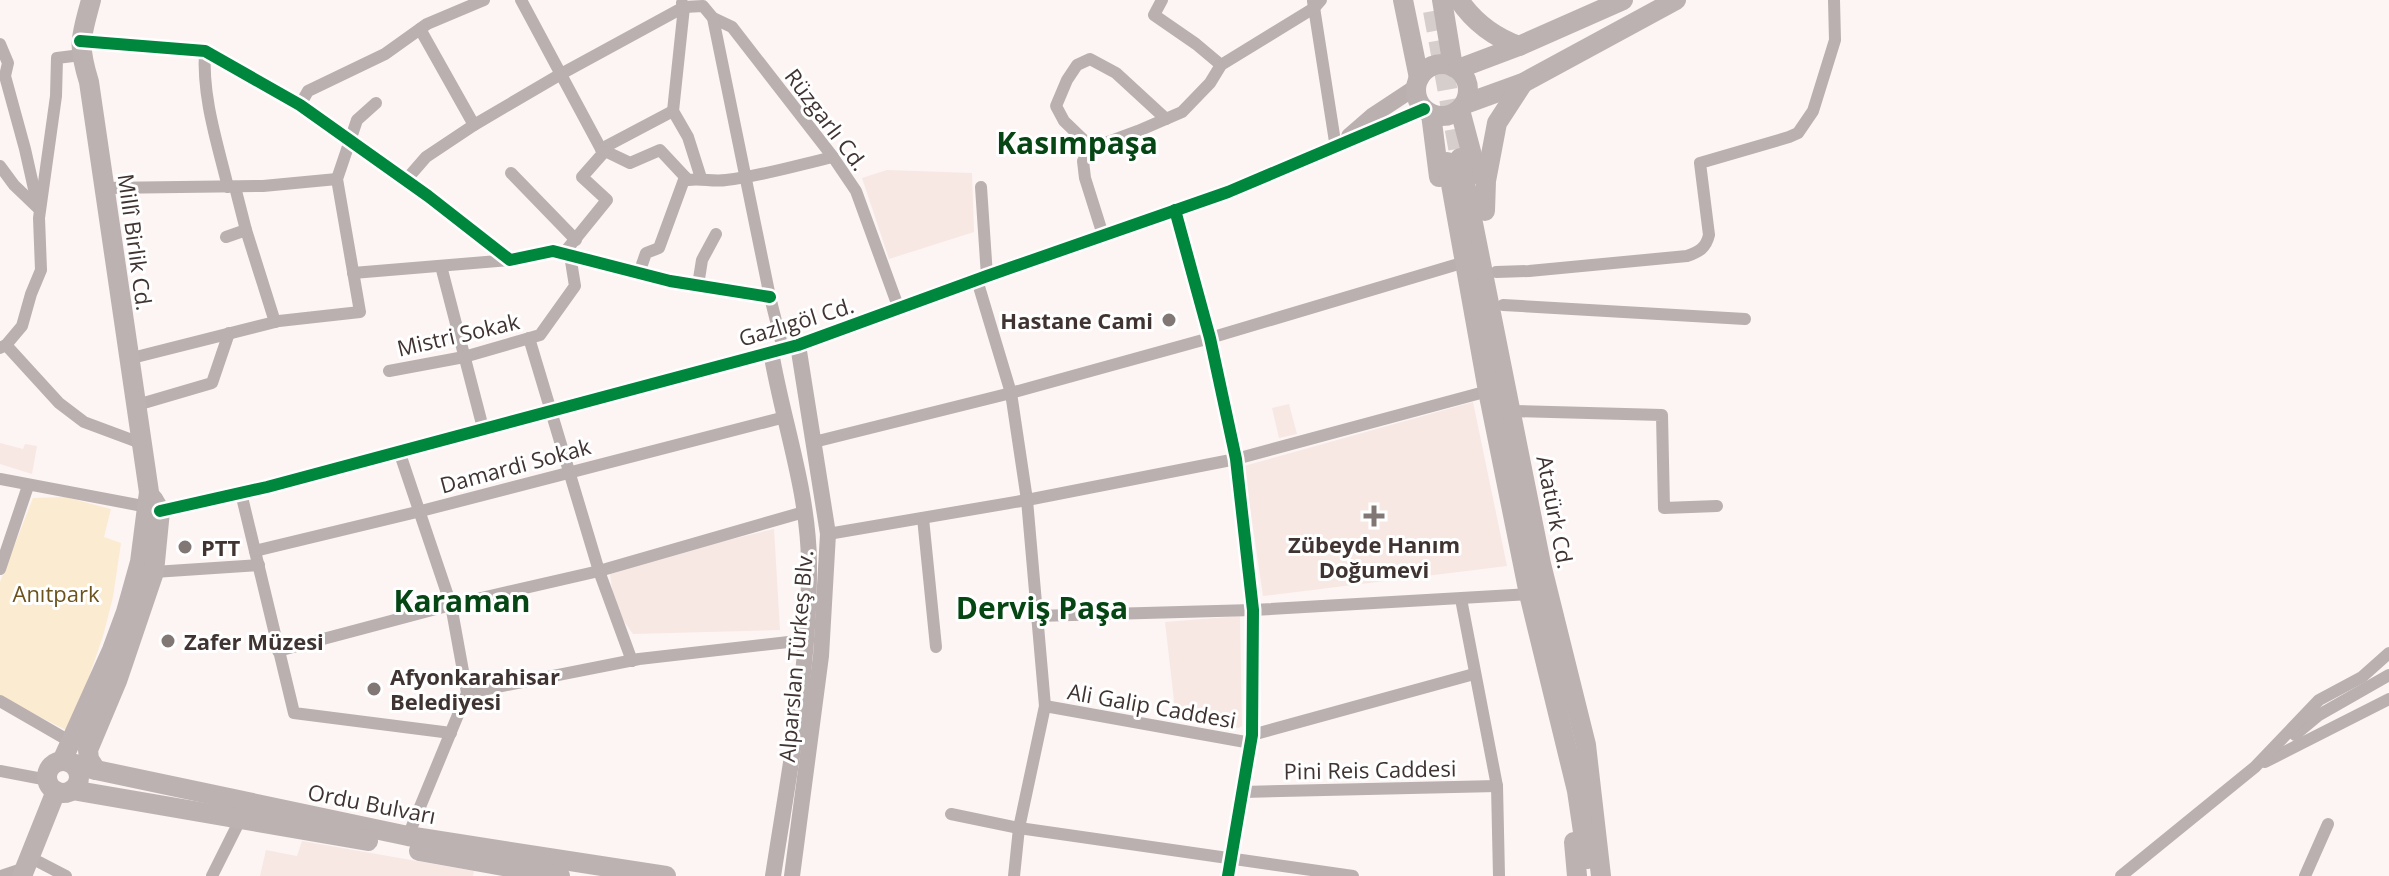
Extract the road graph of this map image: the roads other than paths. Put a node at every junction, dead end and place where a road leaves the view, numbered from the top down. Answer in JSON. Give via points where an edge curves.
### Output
{"nodes":[{"id":1,"x":91,"y":0,"type":"edge"},
{"id":2,"x":484,"y":0,"type":"edge"},
{"id":3,"x":521,"y":0,"type":"edge"},
{"id":4,"x":1162,"y":0,"type":"edge"},
{"id":5,"x":1403,"y":0,"type":"edge"},
{"id":6,"x":1459,"y":0,"type":"edge"},
{"id":7,"x":1623,"y":0,"type":"edge"},
{"id":8,"x":1676,"y":0,"type":"edge"},
{"id":9,"x":1834,"y":0,"type":"edge"},
{"id":10,"x":1316,"y":3,"type":"edge"},
{"id":11,"x":682,"y":4,"type":"edge"},
{"id":12,"x":1428,"y":12,"type":"edge"},
{"id":13,"x":713,"y":18,"type":"junction"},
{"id":14,"x":420,"y":29,"type":"junction"},
{"id":15,"x":0,"y":44,"type":"edge"},
{"id":16,"x":1519,"y":46,"type":"junction"},
{"id":17,"x":80,"y":48,"type":"junction"},
{"id":18,"x":205,"y":51,"type":"junction"},
{"id":19,"x":1221,"y":65,"type":"junction"},
{"id":20,"x":1456,"y":68,"type":"junction"},
{"id":21,"x":561,"y":74,"type":"junction"},
{"id":22,"x":3,"y":77,"type":"edge"},
{"id":23,"x":1418,"y":83,"type":"junction"},
{"id":24,"x":1523,"y":83,"type":"junction"},
{"id":25,"x":376,"y":103,"type":"dead end"},
{"id":26,"x":300,"y":105,"type":"junction"},
{"id":27,"x":1462,"y":107,"type":"junction"},
{"id":28,"x":673,"y":111,"type":"junction"},
{"id":29,"x":1427,"y":111,"type":"junction"},
{"id":30,"x":1166,"y":119,"type":"junction"},
{"id":31,"x":474,"y":125,"type":"junction"},
{"id":32,"x":350,"y":141,"type":"junction"},
{"id":33,"x":1092,"y":148,"type":"junction"},
{"id":34,"x":1336,"y":148,"type":"junction"},
{"id":35,"x":603,"y":150,"type":"junction"},
{"id":36,"x":1454,"y":155,"type":"junction"},
{"id":37,"x":833,"y":157,"type":"junction"},
{"id":38,"x":0,"y":166,"type":"edge"},
{"id":39,"x":511,"y":173,"type":"dead end"},
{"id":40,"x":685,"y":177,"type":"junction"},
{"id":41,"x":746,"y":177,"type":"junction"},
{"id":42,"x":701,"y":178,"type":"junction"},
{"id":43,"x":337,"y":179,"type":"junction"},
{"id":44,"x":406,"y":180,"type":"junction"},
{"id":45,"x":231,"y":187,"type":"junction"},
{"id":46,"x":981,"y":187,"type":"dead end"},
{"id":47,"x":104,"y":188,"type":"junction"},
{"id":48,"x":1175,"y":210,"type":"junction"},
{"id":49,"x":1485,"y":211,"type":"junction"},
{"id":50,"x":39,"y":213,"type":"junction"},
{"id":51,"x":246,"y":230,"type":"junction"},
{"id":52,"x":716,"y":234,"type":"dead end"},
{"id":53,"x":1103,"y":235,"type":"junction"},
{"id":54,"x":226,"y":237,"type":"dead end"},
{"id":55,"x":576,"y":240,"type":"junction"},
{"id":56,"x":567,"y":254,"type":"junction"},
{"id":57,"x":510,"y":260,"type":"junction"},
{"id":58,"x":1455,"y":265,"type":"junction"},
{"id":59,"x":441,"y":266,"type":"junction"},
{"id":60,"x":1496,"y":272,"type":"junction"},
{"id":61,"x":353,"y":273,"type":"junction"},
{"id":62,"x":639,"y":273,"type":"junction"},
{"id":63,"x":982,"y":278,"type":"junction"},
{"id":64,"x":698,"y":285,"type":"junction"},
{"id":65,"x":770,"y":297,"type":"junction"},
{"id":66,"x":1503,"y":305,"type":"junction"},
{"id":67,"x":899,"y":309,"type":"junction"},
{"id":68,"x":1745,"y":319,"type":"dead end"},
{"id":69,"x":275,"y":322,"type":"junction"},
{"id":70,"x":229,"y":333,"type":"junction"},
{"id":71,"x":529,"y":338,"type":"junction"},
{"id":72,"x":1210,"y":338,"type":"junction"},
{"id":73,"x":3,"y":347,"type":"edge"},
{"id":74,"x":784,"y":349,"type":"junction"},
{"id":75,"x":464,"y":357,"type":"junction"},
{"id":76,"x":128,"y":359,"type":"junction"},
{"id":77,"x":389,"y":371,"type":"dead end"},
{"id":78,"x":1488,"y":391,"type":"junction"},
{"id":79,"x":1011,"y":393,"type":"junction"},
{"id":80,"x":137,"y":405,"type":"junction"},
{"id":81,"x":551,"y":410,"type":"junction"},
{"id":82,"x":1512,"y":411,"type":"junction"},
{"id":83,"x":785,"y":417,"type":"junction"},
{"id":84,"x":483,"y":428,"type":"junction"},
{"id":85,"x":814,"y":442,"type":"junction"},
{"id":86,"x":143,"y":444,"type":"junction"},
{"id":87,"x":399,"y":451,"type":"junction"},
{"id":88,"x":1236,"y":459,"type":"junction"},
{"id":89,"x":568,"y":472,"type":"junction"},
{"id":90,"x":0,"y":479,"type":"edge"},
{"id":91,"x":28,"y":486,"type":"junction"},
{"id":92,"x":241,"y":493,"type":"junction"},
{"id":93,"x":1027,"y":500,"type":"junction"},
{"id":94,"x":152,"y":503,"type":"junction"},
{"id":95,"x":1717,"y":506,"type":"dead end"},
{"id":96,"x":421,"y":511,"type":"junction"},
{"id":97,"x":804,"y":512,"type":"junction"},
{"id":98,"x":923,"y":518,"type":"junction"},
{"id":99,"x":828,"y":534,"type":"junction"},
{"id":100,"x":255,"y":551,"type":"junction"},
{"id":101,"x":259,"y":565,"type":"junction"},
{"id":102,"x":0,"y":569,"type":"edge"},
{"id":103,"x":599,"y":571,"type":"junction"},
{"id":104,"x":154,"y":572,"type":"junction"},
{"id":105,"x":1529,"y":594,"type":"junction"},
{"id":106,"x":1461,"y":599,"type":"junction"},
{"id":107,"x":451,"y":605,"type":"junction"},
{"id":108,"x":1253,"y":610,"type":"junction"},
{"id":109,"x":1036,"y":616,"type":"junction"},
{"id":110,"x":806,"y":640,"type":"junction"},
{"id":111,"x":936,"y":647,"type":"dead end"},
{"id":112,"x":278,"y":651,"type":"junction"},
{"id":113,"x":2389,"y":653,"type":"edge"},
{"id":114,"x":632,"y":661,"type":"junction"},
{"id":115,"x":1474,"y":674,"type":"junction"},
{"id":116,"x":2389,"y":675,"type":"edge"},
{"id":117,"x":467,"y":693,"type":"junction"},
{"id":118,"x":2389,"y":699,"type":"edge"},
{"id":119,"x":0,"y":701,"type":"edge"},
{"id":120,"x":1045,"y":706,"type":"junction"},
{"id":121,"x":451,"y":733,"type":"junction"},
{"id":122,"x":1252,"y":739,"type":"junction"},
{"id":123,"x":1564,"y":742,"type":"junction"},
{"id":124,"x":1586,"y":745,"type":"junction"},
{"id":125,"x":80,"y":746,"type":"junction"},
{"id":126,"x":66,"y":762,"type":"junction"},
{"id":127,"x":2255,"y":767,"type":"junction"},
{"id":128,"x":96,"y":770,"type":"junction"},
{"id":129,"x":0,"y":771,"type":"edge"},
{"id":130,"x":1497,"y":786,"type":"junction"},
{"id":131,"x":60,"y":788,"type":"junction"},
{"id":132,"x":1243,"y":792,"type":"junction"},
{"id":133,"x":951,"y":814,"type":"dead end"},
{"id":134,"x":241,"y":818,"type":"junction"},
{"id":135,"x":2328,"y":824,"type":"dead end"},
{"id":136,"x":1019,"y":828,"type":"junction"},
{"id":137,"x":408,"y":836,"type":"junction"},
{"id":138,"x":1231,"y":860,"type":"junction"},
{"id":139,"x":490,"y":870,"type":"edge"},
{"id":140,"x":30,"y":871,"type":"edge"},
{"id":141,"x":1,"y":876,"type":"edge"},
{"id":142,"x":66,"y":876,"type":"edge"},
{"id":143,"x":212,"y":876,"type":"edge"},
{"id":144,"x":560,"y":876,"type":"edge"},
{"id":145,"x":666,"y":876,"type":"edge"},
{"id":146,"x":773,"y":876,"type":"edge"},
{"id":147,"x":792,"y":876,"type":"edge"},
{"id":148,"x":1014,"y":876,"type":"edge"},
{"id":149,"x":1228,"y":876,"type":"edge"},
{"id":150,"x":1353,"y":876,"type":"edge"},
{"id":151,"x":1499,"y":876,"type":"edge"},
{"id":152,"x":1577,"y":876,"type":"edge"},
{"id":153,"x":1589,"y":876,"type":"edge"},
{"id":154,"x":1601,"y":876,"type":"edge"},
{"id":155,"x":1614,"y":876,"type":"edge"},
{"id":156,"x":2121,"y":876,"type":"edge"},
{"id":157,"x":2305,"y":876,"type":"edge"}],
"edges":[{"from":1,"to":17,"type":"main road","name":"Millî Birlik Cd."},
{"from":2,"to":14,"type":"street"},
{"from":3,"to":21,"type":"street"},
{"from":4,"to":19,"type":"street","via":[[1154,15]]},
{"from":5,"to":12,"type":"main road"},
{"from":6,"to":16,"type":"main road","via":[[1480,24]]},
{"from":7,"to":16,"type":"main road"},
{"from":8,"to":24,"type":"main road"},
{"from":9,"to":60,"type":"street","via":[[1835,40],[1807,123],[1789,137],[1700,163],[1709,235],[1697,253]]},
{"from":10,"to":19,"type":"street"},
{"from":10,"to":34,"type":"street"},
{"from":11,"to":13,"type":"street","name":"Rüzgarlı Cd.","via":[[703,6]]},
{"from":11,"to":21,"type":"street"},
{"from":11,"to":28,"type":"street"},
{"from":12,"to":20,"type":"main road"},
{"from":12,"to":23,"type":"main road"},
{"from":13,"to":37,"type":"street","name":"Rüzgarlı Cd.","via":[[732,27]]},
{"from":13,"to":41,"type":"street"},
{"from":14,"to":26,"type":"street","via":[[385,54],[308,91]]},
{"from":14,"to":31,"type":"street"},
{"from":15,"to":22,"type":"street","via":[[8,63]]},
{"from":16,"to":20,"type":"main road"},
{"from":17,"to":18,"type":"street","via":[[127,43]]},
{"from":17,"to":47,"type":"main road","name":"Millî Birlik Cd."},
{"from":17,"to":50,"type":"street","via":[[57,58]]},
{"from":18,"to":26,"type":"street"},
{"from":18,"to":45,"type":"street","via":[[206,94]]},
{"from":19,"to":30,"type":"street","via":[[1182,112]]},
{"from":20,"to":23,"type":"main road","via":[[1435,65]]},
{"from":20,"to":27,"type":"main road","via":[[1469,89]]},
{"from":21,"to":31,"type":"street"},
{"from":21,"to":35,"type":"street"},
{"from":22,"to":50,"type":"street"},
{"from":23,"to":29,"type":"main road","via":[[1419,103]]},
{"from":23,"to":34,"type":"street","name":"Gazlıgöl Cd."},
{"from":24,"to":27,"type":"main road"},
{"from":24,"to":49,"type":"main road","via":[[1497,123]]},
{"from":25,"to":32,"type":"street","via":[[357,120]]},
{"from":26,"to":32,"type":"street"},
{"from":27,"to":29,"type":"main road","via":[[1446,116]]},
{"from":27,"to":36,"type":"main road"},
{"from":28,"to":35,"type":"street"},
{"from":28,"to":42,"type":"street"},
{"from":29,"to":34,"type":"street","name":"Gazlıgöl Cd."},
{"from":29,"to":36,"type":"main road"},
{"from":30,"to":33,"type":"street"},
{"from":30,"to":33,"type":"street","via":[[1104,65],[1082,61],[1056,106]]},
{"from":31,"to":44,"type":"street","via":[[426,157]]},
{"from":32,"to":43,"type":"street"},
{"from":32,"to":44,"type":"street"},
{"from":33,"to":53,"type":"street","via":[[1083,161],[1085,178]]},
{"from":34,"to":48,"type":"street","name":"Gazlıgöl Cd."},
{"from":35,"to":40,"type":"street","via":[[630,163],[660,150]]},
{"from":35,"to":55,"type":"street","via":[[582,177],[607,200]]},
{"from":36,"to":49,"type":"main road"},
{"from":36,"to":58,"type":"main road","via":[[1438,171]]},
{"from":36,"to":78,"type":"main road","name":"Atatürk Cd."},
{"from":36,"to":82,"type":"main road","name":"Atatürk Cd."},
{"from":37,"to":41,"type":"street"},
{"from":37,"to":67,"type":"street","name":"Rüzgarlı Cd.","via":[[856,191]]},
{"from":38,"to":50,"type":"street"},
{"from":39,"to":55,"type":"street"},
{"from":40,"to":42,"type":"street"},
{"from":40,"to":62,"type":"street","via":[[659,248],[646,253]]},
{"from":41,"to":42,"type":"street"},
{"from":41,"to":65,"type":"street"},
{"from":43,"to":45,"type":"street"},
{"from":43,"to":61,"type":"street"},
{"from":44,"to":57,"type":"street"},
{"from":45,"to":47,"type":"street"},
{"from":45,"to":51,"type":"street"},
{"from":46,"to":63,"type":"street"},
{"from":47,"to":76,"type":"main road","name":"Millî Birlik Cd."},
{"from":48,"to":53,"type":"street","name":"Gazlıgöl Cd."},
{"from":48,"to":72,"type":"street"},
{"from":49,"to":60,"type":"main road"},
{"from":50,"to":73,"type":"street","via":[[41,270],[22,326]]},
{"from":51,"to":54,"type":"street"},
{"from":51,"to":69,"type":"street"},
{"from":52,"to":64,"type":"street","via":[[702,260]]},
{"from":53,"to":63,"type":"street","name":"Gazlıgöl Cd."},
{"from":55,"to":56,"type":"street"},
{"from":56,"to":57,"type":"street","via":[[553,251]]},
{"from":56,"to":62,"type":"street"},
{"from":56,"to":71,"type":"street","name":"Mistri Sokak","via":[[575,286],[540,335]]},
{"from":57,"to":59,"type":"street"},
{"from":58,"to":72,"type":"street"},
{"from":58,"to":78,"type":"main road","via":[[1473,351]]},
{"from":59,"to":61,"type":"street"},
{"from":59,"to":75,"type":"street"},
{"from":60,"to":66,"type":"main road"},
{"from":61,"to":69,"type":"street","via":[[360,312]]},
{"from":62,"to":64,"type":"street"},
{"from":63,"to":67,"type":"street","name":"Gazlıgöl Cd."},
{"from":63,"to":79,"type":"street"},
{"from":64,"to":65,"type":"street"},
{"from":65,"to":74,"type":"street"},
{"from":66,"to":68,"type":"street"},
{"from":66,"to":82,"type":"main road"},
{"from":67,"to":74,"type":"street","name":"Gazlıgöl Cd."},
{"from":69,"to":70,"type":"street"},
{"from":70,"to":76,"type":"street"},
{"from":70,"to":80,"type":"street","via":[[212,383]]},
{"from":71,"to":75,"type":"street","name":"Mistri Sokak"},
{"from":71,"to":81,"type":"street"},
{"from":72,"to":79,"type":"street"},
{"from":72,"to":88,"type":"street"},
{"from":73,"to":86,"type":"street","via":[[84,422]]},
{"from":74,"to":81,"type":"street","name":"Gazlıgöl Cd."},
{"from":74,"to":83,"type":"street","name":"Alparslan Türkeş Blv."},
{"from":74,"to":85,"type":"street","name":"Alparslan Türkeş Blv."},
{"from":75,"to":77,"type":"street","name":"Mistri Sokak"},
{"from":75,"to":84,"type":"street"},
{"from":76,"to":80,"type":"main road","name":"Millî Birlik Cd."},
{"from":78,"to":88,"type":"street"},
{"from":78,"to":105,"type":"main road","name":"Atatürk Cd."},
{"from":79,"to":85,"type":"street"},
{"from":79,"to":93,"type":"street"},
{"from":80,"to":86,"type":"main road","name":"Millî Birlik Cd."},
{"from":81,"to":84,"type":"street","name":"Gazlıgöl Cd."},
{"from":81,"to":89,"type":"street"},
{"from":82,"to":95,"type":"street","via":[[1662,415],[1664,508]]},
{"from":82,"to":124,"type":"main road","name":"Atatürk Cd.","via":[[1541,564]]},
{"from":83,"to":89,"type":"street","name":"Damardi Sokak"},
{"from":83,"to":97,"type":"street","name":"Alparslan Türkeş Blv."},
{"from":84,"to":87,"type":"street","name":"Gazlıgöl Cd."},
{"from":85,"to":99,"type":"street","name":"Alparslan Türkeş Blv."},
{"from":86,"to":94,"type":"main road","name":"Millî Birlik Cd."},
{"from":87,"to":92,"type":"street","name":"Gazlıgöl Cd."},
{"from":87,"to":96,"type":"street"},
{"from":88,"to":93,"type":"street"},
{"from":88,"to":108,"type":"street"},
{"from":89,"to":96,"type":"street","name":"Damardi Sokak"},
{"from":89,"to":103,"type":"street"},
{"from":90,"to":91,"type":"street"},
{"from":91,"to":94,"type":"street"},
{"from":91,"to":102,"type":"street"},
{"from":92,"to":94,"type":"street","name":"Gazlıgöl Cd."},
{"from":92,"to":100,"type":"street"},
{"from":93,"to":98,"type":"street"},
{"from":93,"to":109,"type":"street"},
{"from":94,"to":104,"type":"main road","name":"Millî Birlik Cd."},
{"from":94,"to":125,"type":"main road","name":"Millî Birlik Cd.","via":[[126,612]]},
{"from":96,"to":100,"type":"street","name":"Damardi Sokak"},
{"from":96,"to":107,"type":"street"},
{"from":97,"to":103,"type":"street"},
{"from":97,"to":110,"type":"street","name":"Alparslan Türkeş Blv.","via":[[809,560]]},
{"from":98,"to":99,"type":"street"},
{"from":98,"to":111,"type":"street"},
{"from":99,"to":147,"type":"street","name":"Alparslan Türkeş Blv.","via":[[821,656]]},
{"from":100,"to":101,"type":"street"},
{"from":101,"to":104,"type":"street"},
{"from":101,"to":112,"type":"street"},
{"from":103,"to":107,"type":"street"},
{"from":103,"to":114,"type":"street"},
{"from":104,"to":125,"type":"main road","name":"Millî Birlik Cd.","via":[[117,681]]},
{"from":105,"to":106,"type":"street"},
{"from":105,"to":123,"type":"main road","name":"Atatürk Cd."},
{"from":106,"to":108,"type":"street"},
{"from":106,"to":115,"type":"street"},
{"from":107,"to":112,"type":"street"},
{"from":107,"to":117,"type":"street"},
{"from":108,"to":109,"type":"street"},
{"from":108,"to":122,"type":"street"},
{"from":109,"to":120,"type":"street"},
{"from":110,"to":114,"type":"street"},
{"from":110,"to":146,"type":"street","name":"Alparslan Türkeş Blv."},
{"from":112,"to":121,"type":"street","via":[[294,713]]},
{"from":113,"to":127,"type":"street","via":[[2362,677],[2319,700]]},
{"from":114,"to":117,"type":"street"},
{"from":115,"to":122,"type":"street"},
{"from":115,"to":130,"type":"street"},
{"from":116,"to":127,"type":"street","via":[[2319,715]]},
{"from":117,"to":121,"type":"street"},
{"from":118,"to":127,"type":"street"},
{"from":119,"to":125,"type":"street"},
{"from":120,"to":122,"type":"street","name":"Ali Galip Caddesi"},
{"from":120,"to":136,"type":"street"},
{"from":121,"to":137,"type":"street"},
{"from":122,"to":132,"type":"street"},
{"from":123,"to":152,"type":"main road"},
{"from":123,"to":153,"type":"main road","name":"Atatürk Cd."},
{"from":124,"to":154,"type":"main road","name":"Atatürk Cd."},
{"from":124,"to":155,"type":"main road","via":[[1604,796]]},
{"from":125,"to":126,"type":"main road","name":"Millî Birlik Cd."},
{"from":125,"to":128,"type":"main road"},
{"from":126,"to":128,"type":"main road","name":"Ordu Bulvarı"},
{"from":126,"to":131,"type":"main road","via":[[49,770]]},
{"from":126,"to":131,"type":"main road","via":[[75,766],[79,781]]},
{"from":127,"to":156,"type":"street"},
{"from":128,"to":137,"type":"main road","name":"Ordu Bulvarı"},
{"from":129,"to":131,"type":"street"},
{"from":130,"to":132,"type":"street","name":"Pini Reis Caddesi"},
{"from":130,"to":151,"type":"street"},
{"from":131,"to":134,"type":"main road","name":"Ordu Bulvarı"},
{"from":131,"to":140,"type":"main road"},
{"from":132,"to":138,"type":"street"},
{"from":133,"to":136,"type":"street"},
{"from":134,"to":139,"type":"main road","name":"Ordu Bulvarı"},
{"from":134,"to":143,"type":"street"},
{"from":135,"to":157,"type":"street"},
{"from":136,"to":138,"type":"street"},
{"from":136,"to":148,"type":"street"},
{"from":137,"to":145,"type":"main road","name":"Ordu Bulvarı"},
{"from":138,"to":149,"type":"street"},
{"from":138,"to":150,"type":"street"},
{"from":139,"to":144,"type":"main road","name":"Ordu Bulvarı"},
{"from":140,"to":141,"type":"street"},
{"from":140,"to":142,"type":"street"}]}
